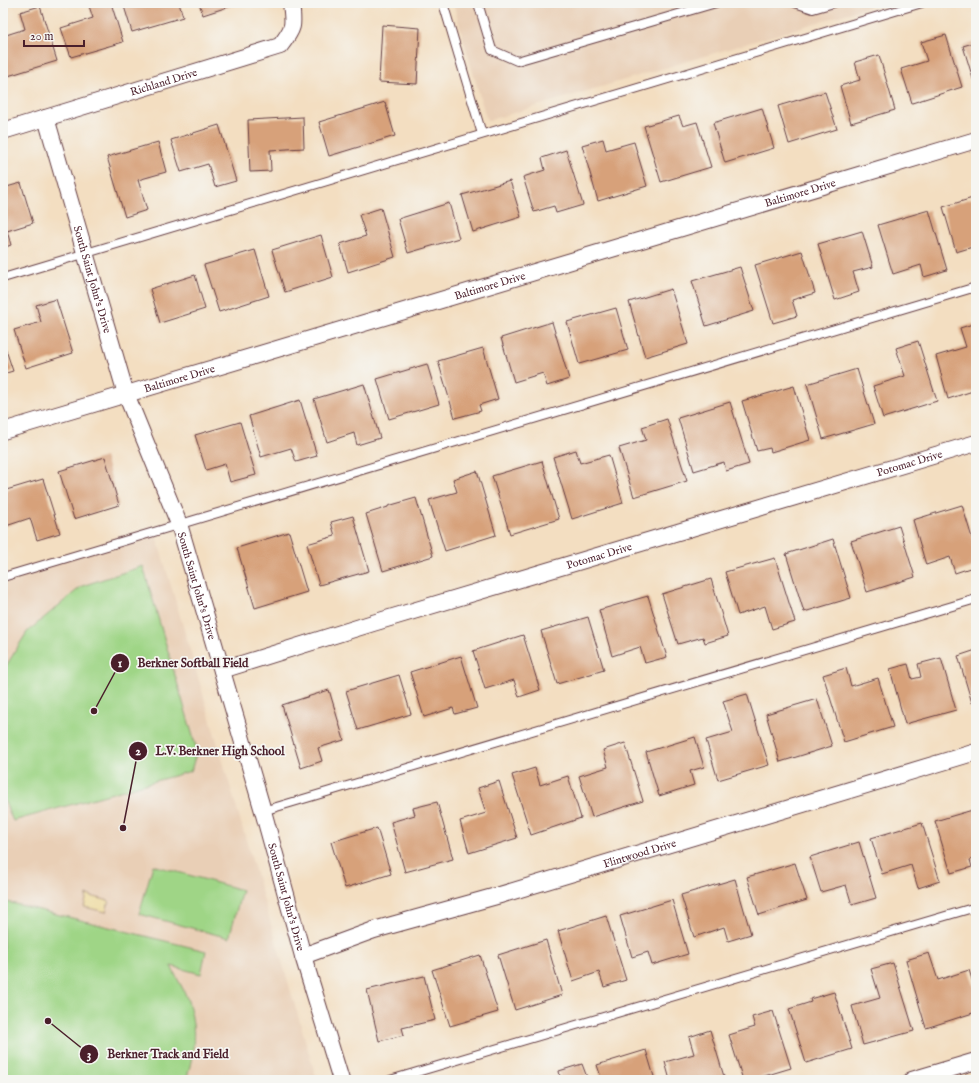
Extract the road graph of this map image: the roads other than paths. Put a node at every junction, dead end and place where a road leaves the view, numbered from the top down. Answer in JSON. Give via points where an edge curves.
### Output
{"nodes":[{"id":1,"x":291,"y":3,"type":"edge"},
{"id":2,"x":443,"y":3,"type":"edge"},
{"id":3,"x":478,"y":3,"type":"edge"},
{"id":4,"x":716,"y":3,"type":"edge"},
{"id":5,"x":794,"y":3,"type":"edge"},
{"id":6,"x":834,"y":3,"type":"edge"},
{"id":7,"x":922,"y":3,"type":"edge"},
{"id":8,"x":46,"y":118,"type":"junction"},
{"id":9,"x":3,"y":131,"type":"edge"},
{"id":10,"x":482,"y":134,"type":"junction"},
{"id":11,"x":976,"y":140,"type":"edge"},
{"id":12,"x":85,"y":253,"type":"junction"},
{"id":13,"x":3,"y":278,"type":"edge"},
{"id":14,"x":976,"y":287,"type":"edge"},
{"id":15,"x":126,"y":394,"type":"junction"},
{"id":16,"x":3,"y":430,"type":"edge"},
{"id":17,"x":976,"y":443,"type":"edge"},
{"id":18,"x":179,"y":524,"type":"junction"},
{"id":19,"x":3,"y":577,"type":"edge"},
{"id":20,"x":976,"y":599,"type":"edge"},
{"id":21,"x":222,"y":670,"type":"junction"},
{"id":22,"x":976,"y":752,"type":"edge"},
{"id":23,"x":263,"y":811,"type":"junction"},
{"id":24,"x":976,"y":907,"type":"edge"},
{"id":25,"x":304,"y":956,"type":"junction"},
{"id":26,"x":976,"y":1061,"type":"edge"},
{"id":27,"x":341,"y":1080,"type":"edge"},
{"id":28,"x":390,"y":1080,"type":"edge"},
{"id":29,"x":912,"y":1080,"type":"edge"}],
"edges":[{"from":1,"to":8,"type":"street","name":"Richland Drive","via":[[291,32],[280,46]]},
{"from":2,"to":10,"type":"lane"},
{"from":3,"to":4,"type":"lane","via":[[492,50],[517,61]]},
{"from":5,"to":6,"type":"lane","via":[[813,9]]},
{"from":7,"to":10,"type":"lane"},
{"from":8,"to":9,"type":"street","name":"Richland Drive"},
{"from":8,"to":12,"type":"street","name":"South Saint John's Drive"},
{"from":10,"to":12,"type":"lane"},
{"from":11,"to":15,"type":"street","name":"Baltimore Drive"},
{"from":12,"to":13,"type":"lane"},
{"from":12,"to":15,"type":"street","name":"South Saint John's Drive"},
{"from":14,"to":18,"type":"lane"},
{"from":15,"to":16,"type":"street","name":"Baltimore Drive"},
{"from":15,"to":18,"type":"street","name":"South Saint John's Drive"},
{"from":17,"to":21,"type":"street","name":"Potomac Drive"},
{"from":18,"to":19,"type":"lane"},
{"from":18,"to":21,"type":"street","name":"South Saint John's Drive"},
{"from":20,"to":23,"type":"lane"},
{"from":21,"to":23,"type":"street","name":"South Saint John's Drive"},
{"from":22,"to":25,"type":"street","name":"Flintwood Drive","via":[[500,895],[374,930]]},
{"from":23,"to":25,"type":"street","name":"South Saint John's Drive"},
{"from":24,"to":28,"type":"lane"},
{"from":25,"to":27,"type":"street","name":"South Saint John's Drive"},
{"from":26,"to":29,"type":"street"}]}
